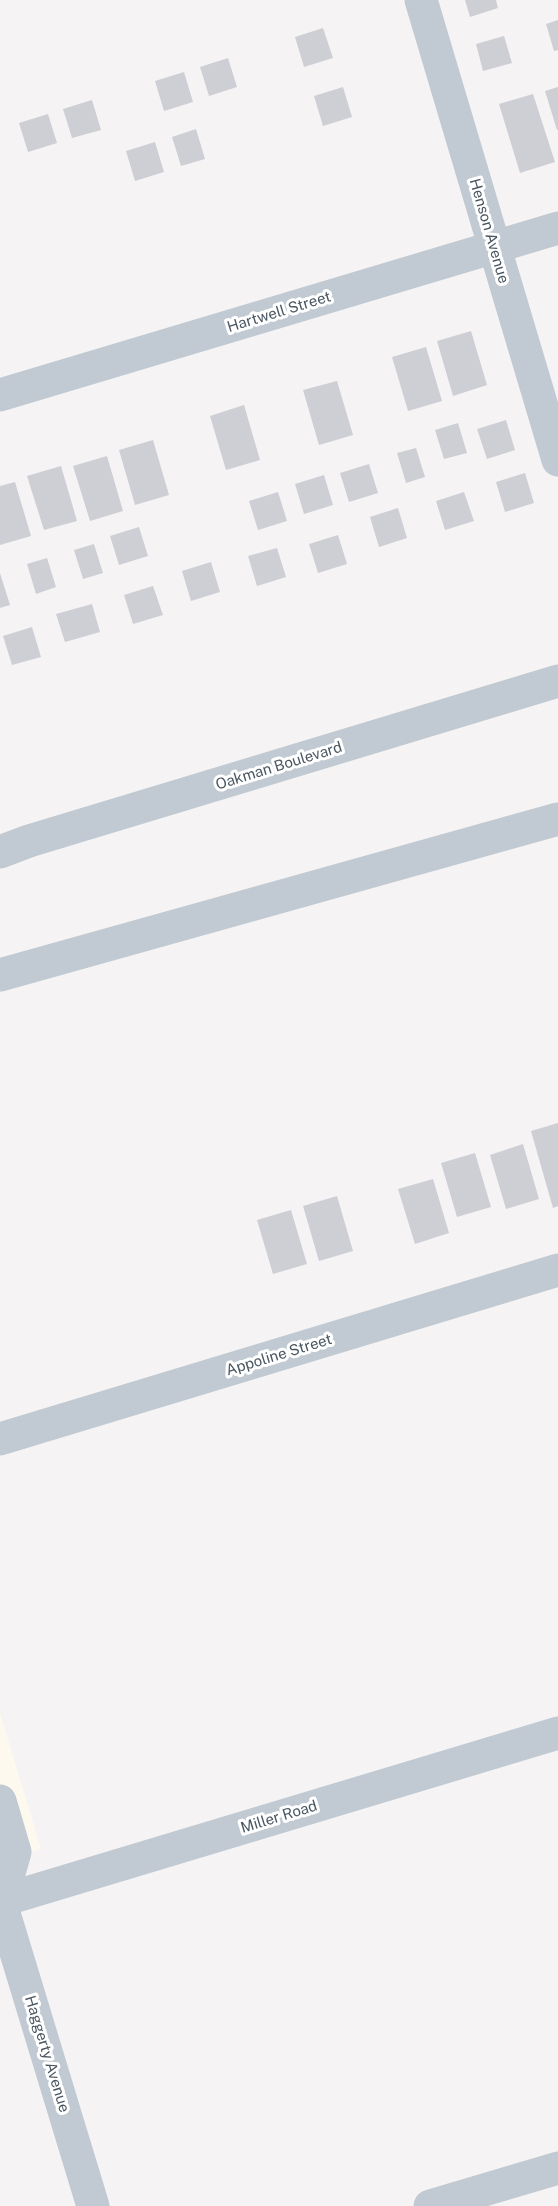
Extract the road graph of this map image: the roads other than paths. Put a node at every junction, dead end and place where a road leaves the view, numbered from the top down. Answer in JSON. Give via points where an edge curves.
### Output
{"nodes":[{"id":1,"x":421,"y":0,"type":"edge"},
{"id":2,"x":558,"y":228,"type":"edge"},
{"id":3,"x":494,"y":248,"type":"junction"},
{"id":4,"x":0,"y":395,"type":"edge"},
{"id":5,"x":558,"y":460,"type":"edge"},
{"id":6,"x":558,"y":681,"type":"edge"},
{"id":7,"x":558,"y":819,"type":"edge"},
{"id":8,"x":0,"y":852,"type":"edge"},
{"id":9,"x":0,"y":975,"type":"edge"},
{"id":10,"x":558,"y":1270,"type":"edge"},
{"id":11,"x":0,"y":1439,"type":"edge"},
{"id":12,"x":558,"y":1733,"type":"edge"},
{"id":13,"x":0,"y":1801,"type":"edge"},
{"id":14,"x":0,"y":1901,"type":"edge"},
{"id":15,"x":558,"y":2168,"type":"edge"},
{"id":16,"x":93,"y":2206,"type":"edge"},
{"id":17,"x":430,"y":2206,"type":"edge"}],
"edges":[{"from":1,"to":3,"type":"street","name":"Henson Avenue"},
{"from":2,"to":3,"type":"street","name":"Hartwell Street"},
{"from":3,"to":4,"type":"street","name":"Hartwell Street"},
{"from":3,"to":5,"type":"street","name":"Henson Avenue"},
{"from":6,"to":8,"type":"street","name":"Oakman Boulevard"},
{"from":7,"to":9,"type":"street"},
{"from":10,"to":11,"type":"street","name":"Appoline Street"},
{"from":12,"to":14,"type":"street","name":"Miller Road"},
{"from":13,"to":14,"type":"street","via":[[15,1852]]},
{"from":14,"to":16,"type":"street","name":"Haggerty Avenue"},
{"from":15,"to":17,"type":"street"}]}
